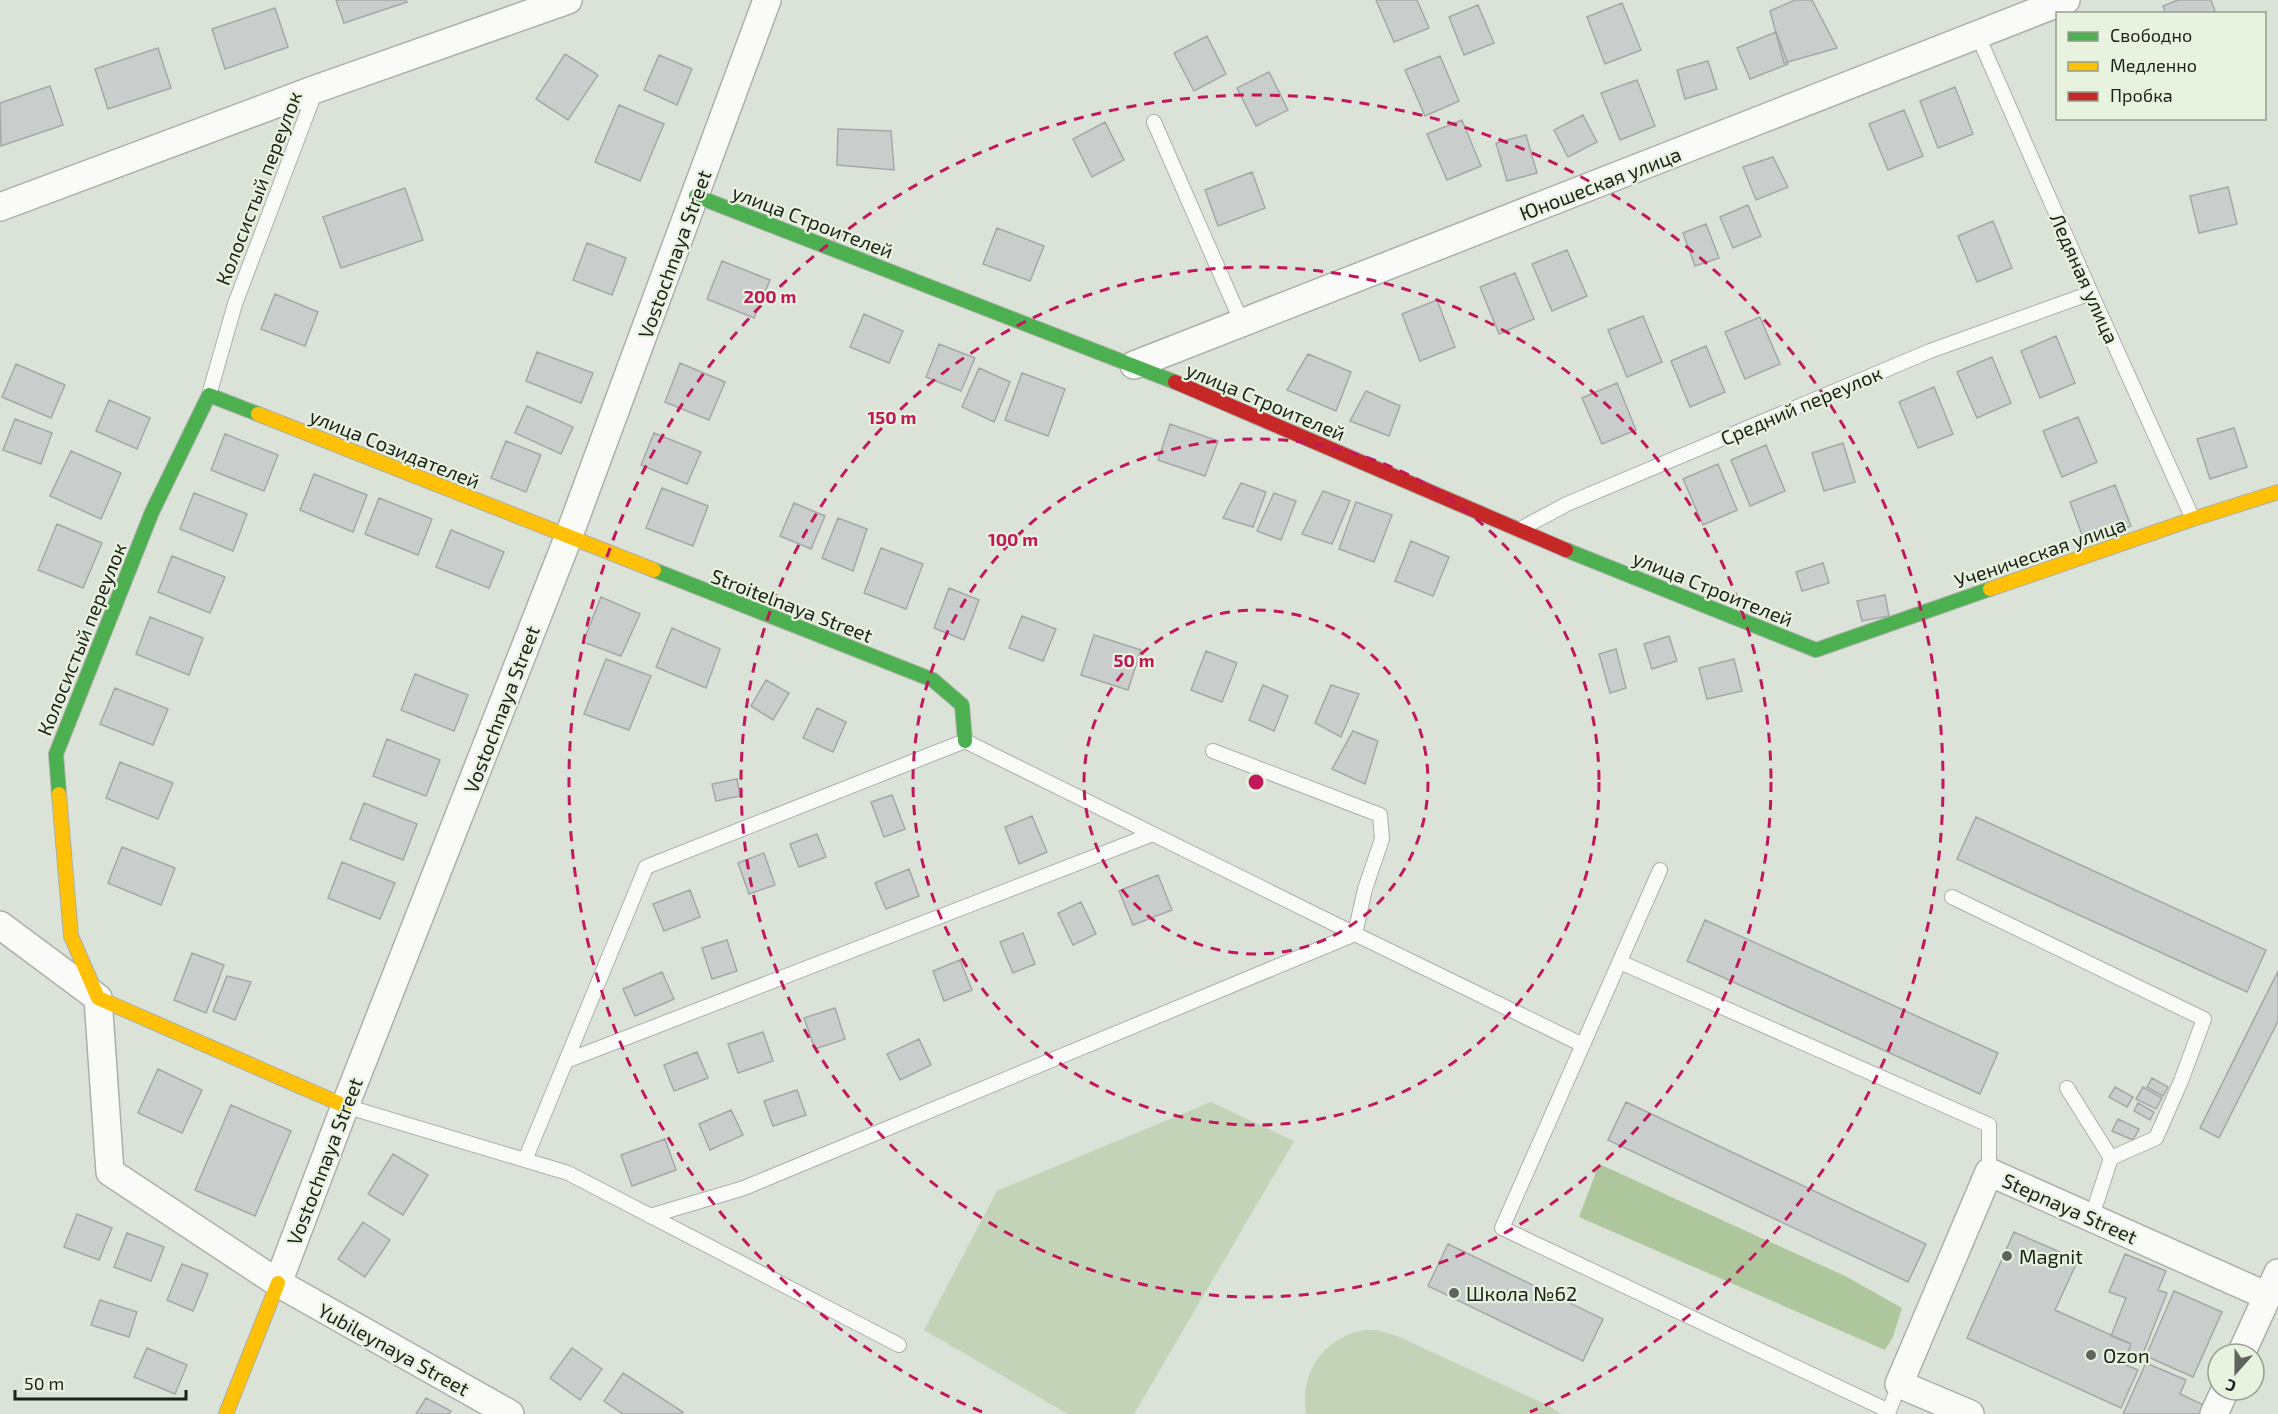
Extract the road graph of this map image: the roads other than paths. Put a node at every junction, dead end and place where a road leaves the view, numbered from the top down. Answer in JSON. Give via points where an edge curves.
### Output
{"nodes":[{"id":1,"x":568,"y":0,"type":"edge"},
{"id":2,"x":767,"y":0,"type":"edge"},
{"id":3,"x":2066,"y":0,"type":"edge"},
{"id":4,"x":1978,"y":36,"type":"junction"},
{"id":5,"x":316,"y":88,"type":"junction"},
{"id":6,"x":1154,"y":122,"type":"dead end"},
{"id":7,"x":696,"y":196,"type":"junction"},
{"id":8,"x":0,"y":207,"type":"edge"},
{"id":9,"x":2091,"y":293,"type":"junction"},
{"id":10,"x":1242,"y":323,"type":"junction"},
{"id":11,"x":1134,"y":365,"type":"junction"},
{"id":12,"x":209,"y":395,"type":"junction"},
{"id":13,"x":2278,"y":492,"type":"edge"},
{"id":14,"x":2193,"y":519,"type":"junction"},
{"id":15,"x":1517,"y":530,"type":"junction"},
{"id":16,"x":568,"y":538,"type":"junction"},
{"id":17,"x":1816,"y":650,"type":"joint"},
{"id":18,"x":965,"y":741,"type":"junction"},
{"id":19,"x":1213,"y":751,"type":"dead end"},
{"id":20,"x":1153,"y":834,"type":"junction"},
{"id":21,"x":1660,"y":870,"type":"dead end"},
{"id":22,"x":1952,"y":897,"type":"dead end"},
{"id":23,"x":0,"y":925,"type":"edge"},
{"id":24,"x":1355,"y":934,"type":"junction"},
{"id":25,"x":1620,"y":962,"type":"junction"},
{"id":26,"x":98,"y":998,"type":"junction"},
{"id":27,"x":1583,"y":1045,"type":"junction"},
{"id":28,"x":566,"y":1061,"type":"junction"},
{"id":29,"x":2067,"y":1088,"type":"dead end"},
{"id":30,"x":345,"y":1106,"type":"junction"},
{"id":31,"x":2111,"y":1158,"type":"junction"},
{"id":32,"x":525,"y":1161,"type":"junction"},
{"id":33,"x":1989,"y":1172,"type":"junction"},
{"id":34,"x":650,"y":1216,"type":"junction"},
{"id":35,"x":2091,"y":1219,"type":"junction"},
{"id":36,"x":278,"y":1283,"type":"junction"},
{"id":37,"x":2273,"y":1284,"type":"edge"},
{"id":38,"x":2246,"y":1342,"type":"edge"},
{"id":39,"x":899,"y":1345,"type":"dead end"},
{"id":40,"x":1899,"y":1384,"type":"junction"},
{"id":41,"x":226,"y":1414,"type":"edge"},
{"id":42,"x":510,"y":1414,"type":"edge"},
{"id":43,"x":1970,"y":1414,"type":"edge"}],
"edges":[{"from":1,"to":5,"type":"street"},
{"from":2,"to":7,"type":"street","name":"Vostochnaya Street"},
{"from":3,"to":4,"type":"street","name":"Юношеская улица"},
{"from":4,"to":9,"type":"lane","name":"Ледяная улица"},
{"from":4,"to":10,"type":"street","name":"Юношеская улица"},
{"from":5,"to":8,"type":"street"},
{"from":5,"to":12,"type":"lane","name":"Колосистый переулок","via":[[235,304]]},
{"from":6,"to":10,"type":"lane"},
{"from":7,"to":11,"type":"street","name":"улица Строителей"},
{"from":7,"to":16,"type":"street","name":"Vostochnaya Street"},
{"from":9,"to":14,"type":"lane","name":"Ледяная улица"},
{"from":9,"to":15,"type":"lane","name":"Средний переулок","via":[[1930,351],[1567,504]]},
{"from":10,"to":11,"type":"street","name":"Юношеская улица"},
{"from":11,"to":15,"type":"street","name":"улица Строителей"},
{"from":12,"to":16,"type":"street","name":"улица Созидателей"},
{"from":12,"to":26,"type":"street","name":"Колосистый переулок","via":[[152,512],[56,754],[71,936]]},
{"from":13,"to":14,"type":"street","name":"Ученическая улица"},
{"from":14,"to":17,"type":"street","name":"Ученическая улица"},
{"from":15,"to":17,"type":"street","name":"улица Строителей"},
{"from":16,"to":18,"type":"street","name":"Stroitelnaya Street","via":[[933,681],[962,705]]},
{"from":16,"to":30,"type":"street","name":"Vostochnaya Street"},
{"from":18,"to":20,"type":"lane"},
{"from":18,"to":28,"type":"lane","via":[[646,867]]},
{"from":19,"to":24,"type":"lane","via":[[1380,815],[1382,839]]},
{"from":20,"to":24,"type":"lane"},
{"from":20,"to":28,"type":"lane"},
{"from":21,"to":25,"type":"lane"},
{"from":22,"to":31,"type":"lane","via":[[2204,1019],[2156,1138]]},
{"from":23,"to":26,"type":"street"},
{"from":24,"to":27,"type":"lane"},
{"from":24,"to":34,"type":"lane","via":[[744,1188]]},
{"from":25,"to":27,"type":"lane"},
{"from":25,"to":33,"type":"lane","via":[[1989,1125]]},
{"from":26,"to":30,"type":"street"},
{"from":26,"to":36,"type":"street","name":"Yubileynaya Street","via":[[110,1172]]},
{"from":27,"to":40,"type":"lane","via":[[1502,1228],[1889,1411]]},
{"from":28,"to":32,"type":"lane"},
{"from":29,"to":31,"type":"lane"},
{"from":30,"to":32,"type":"lane"},
{"from":30,"to":36,"type":"street","name":"Vostochnaya Street"},
{"from":31,"to":35,"type":"lane"},
{"from":32,"to":34,"type":"lane","via":[[568,1173]]},
{"from":33,"to":35,"type":"street","name":"Stepnaya Street"},
{"from":33,"to":40,"type":"street","name":"Stepnaya Street"},
{"from":34,"to":39,"type":"lane"},
{"from":35,"to":37,"type":"street","name":"Stepnaya Street"},
{"from":36,"to":41,"type":"street","name":"Vostochnaya Street"},
{"from":36,"to":42,"type":"street","name":"Yubileynaya Street"},
{"from":37,"to":38,"type":"street"},
{"from":40,"to":43,"type":"street"}]}
